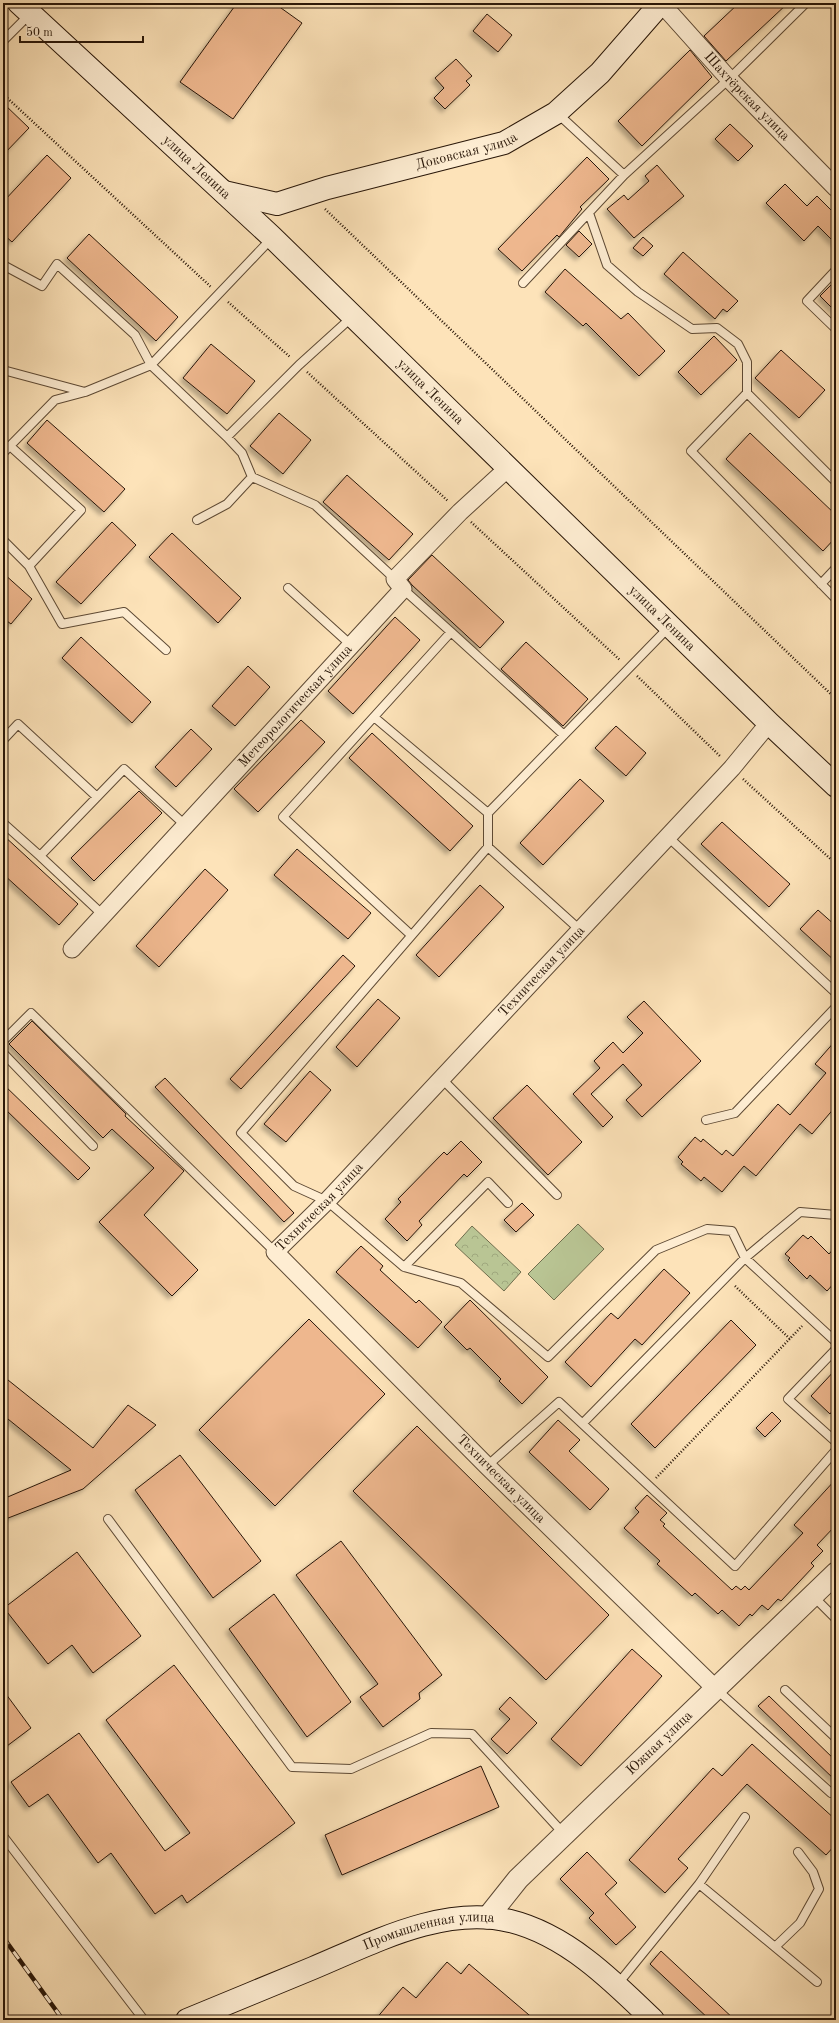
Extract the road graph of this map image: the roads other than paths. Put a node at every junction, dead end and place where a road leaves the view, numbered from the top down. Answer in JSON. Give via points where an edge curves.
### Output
{"nodes":[{"id":1,"x":661,"y":3,"type":"edge"},
{"id":2,"x":806,"y":3,"type":"edge"},
{"id":3,"x":25,"y":8,"type":"edge"},
{"id":4,"x":3,"y":41,"type":"edge"},
{"id":5,"x":729,"y":79,"type":"junction"},
{"id":6,"x":556,"y":113,"type":"junction"},
{"id":7,"x":624,"y":175,"type":"junction"},
{"id":8,"x":836,"y":188,"type":"edge"},
{"id":9,"x":224,"y":192,"type":"junction"},
{"id":10,"x":589,"y":212,"type":"junction"},
{"id":11,"x":272,"y":237,"type":"junction"},
{"id":12,"x":3,"y":265,"type":"edge"},
{"id":13,"x":836,"y":270,"type":"edge"},
{"id":14,"x":523,"y":283,"type":"dead end"},
{"id":15,"x":352,"y":316,"type":"junction"},
{"id":16,"x":836,"y":329,"type":"edge"},
{"id":17,"x":151,"y":365,"type":"junction"},
{"id":18,"x":3,"y":370,"type":"edge"},
{"id":19,"x":85,"y":392,"type":"junction"},
{"id":20,"x":747,"y":393,"type":"junction"},
{"id":21,"x":227,"y":437,"type":"junction"},
{"id":22,"x":10,"y":446,"type":"junction"},
{"id":23,"x":3,"y":453,"type":"edge"},
{"id":24,"x":508,"y":468,"type":"junction"},
{"id":25,"x":252,"y":477,"type":"junction"},
{"id":26,"x":836,"y":482,"type":"edge"},
{"id":27,"x":197,"y":520,"type":"dead end"},
{"id":28,"x":3,"y":540,"type":"edge"},
{"id":29,"x":29,"y":566,"type":"junction"},
{"id":30,"x":836,"y":568,"type":"edge"},
{"id":31,"x":399,"y":584,"type":"junction"},
{"id":32,"x":821,"y":584,"type":"junction"},
{"id":33,"x":288,"y":588,"type":"dead end"},
{"id":34,"x":836,"y":599,"type":"edge"},
{"id":35,"x":669,"y":626,"type":"junction"},
{"id":36,"x":451,"y":632,"type":"junction"},
{"id":37,"x":351,"y":645,"type":"junction"},
{"id":38,"x":166,"y":650,"type":"dead end"},
{"id":39,"x":374,"y":717,"type":"junction"},
{"id":40,"x":769,"y":723,"type":"junction"},
{"id":41,"x":564,"y":735,"type":"junction"},
{"id":42,"x":3,"y":740,"type":"edge"},
{"id":43,"x":836,"y":786,"type":"edge"},
{"id":44,"x":97,"y":797,"type":"junction"},
{"id":45,"x":488,"y":814,"type":"junction"},
{"id":46,"x":3,"y":823,"type":"edge"},
{"id":47,"x":185,"y":825,"type":"junction"},
{"id":48,"x":667,"y":836,"type":"junction"},
{"id":49,"x":488,"y":847,"type":"junction"},
{"id":50,"x":40,"y":856,"type":"junction"},
{"id":51,"x":103,"y":915,"type":"junction"},
{"id":52,"x":580,"y":930,"type":"junction"},
{"id":53,"x":411,"y":936,"type":"junction"},
{"id":54,"x":72,"y":949,"type":"dead end"},
{"id":55,"x":836,"y":993,"type":"edge"},
{"id":56,"x":836,"y":1007,"type":"edge"},
{"id":57,"x":3,"y":1041,"type":"edge"},
{"id":58,"x":3,"y":1054,"type":"edge"},
{"id":59,"x":442,"y":1079,"type":"junction"},
{"id":60,"x":706,"y":1120,"type":"dead end"},
{"id":61,"x":93,"y":1146,"type":"dead end"},
{"id":62,"x":557,"y":1195,"type":"dead end"},
{"id":63,"x":327,"y":1202,"type":"junction"},
{"id":64,"x":508,"y":1203,"type":"dead end"},
{"id":65,"x":836,"y":1215,"type":"edge"},
{"id":66,"x":275,"y":1252,"type":"junction"},
{"id":67,"x":744,"y":1258,"type":"junction"},
{"id":68,"x":404,"y":1267,"type":"junction"},
{"id":69,"x":836,"y":1342,"type":"edge"},
{"id":70,"x":836,"y":1349,"type":"edge"},
{"id":71,"x":582,"y":1423,"type":"junction"},
{"id":72,"x":836,"y":1442,"type":"edge"},
{"id":73,"x":836,"y":1450,"type":"edge"},
{"id":74,"x":487,"y":1466,"type":"junction"},
{"id":75,"x":108,"y":1519,"type":"dead end"},
{"id":76,"x":836,"y":1573,"type":"edge"},
{"id":77,"x":813,"y":1595,"type":"junction"},
{"id":78,"x":836,"y":1619,"type":"edge"},
{"id":79,"x":716,"y":1689,"type":"junction"},
{"id":80,"x":785,"y":1690,"type":"dead end"},
{"id":81,"x":836,"y":1738,"type":"edge"},
{"id":82,"x":831,"y":1793,"type":"dead end"},
{"id":83,"x":745,"y":1817,"type":"dead end"},
{"id":84,"x":565,"y":1834,"type":"junction"},
{"id":85,"x":3,"y":1836,"type":"edge"},
{"id":86,"x":798,"y":1852,"type":"dead end"},
{"id":87,"x":699,"y":1884,"type":"junction"},
{"id":88,"x":487,"y":1918,"type":"junction"},
{"id":89,"x":775,"y":1948,"type":"junction"},
{"id":90,"x":817,"y":1982,"type":"dead end"},
{"id":91,"x":617,"y":1985,"type":"junction"},
{"id":92,"x":144,"y":2020,"type":"edge"},
{"id":93,"x":188,"y":2020,"type":"edge"},
{"id":94,"x":653,"y":2020,"type":"edge"}],
"edges":[{"from":1,"to":5,"type":"street","name":"Шахтёрская улица"},
{"from":1,"to":6,"type":"main road","name":"Доковская улица","via":[[600,74]]},
{"from":2,"to":5,"type":"lane"},
{"from":3,"to":4,"type":"lane"},
{"from":3,"to":9,"type":"main road","name":"улица Ленина"},
{"from":5,"to":7,"type":"lane"},
{"from":5,"to":8,"type":"street","name":"Шахтёрская улица"},
{"from":6,"to":7,"type":"lane"},
{"from":6,"to":9,"type":"main road","name":"Доковская улица","via":[[504,143],[309,193],[277,204]]},
{"from":7,"to":10,"type":"lane"},
{"from":9,"to":11,"type":"main road","name":"улица Ленина"},
{"from":10,"to":14,"type":"lane"},
{"from":10,"to":20,"type":"lane","via":[[607,264],[638,292],[692,329],[717,328],[738,344],[747,362]]},
{"from":11,"to":15,"type":"main road","name":"улица Ленина"},
{"from":11,"to":17,"type":"lane"},
{"from":12,"to":17,"type":"lane","via":[[42,286],[56,264],[135,335]]},
{"from":13,"to":16,"type":"lane","via":[[807,301]]},
{"from":15,"to":21,"type":"lane"},
{"from":15,"to":24,"type":"main road","name":"улица Ленина"},
{"from":17,"to":19,"type":"lane"},
{"from":17,"to":21,"type":"lane"},
{"from":18,"to":19,"type":"lane"},
{"from":19,"to":22,"type":"lane","via":[[55,400]]},
{"from":20,"to":26,"type":"lane"},
{"from":20,"to":32,"type":"lane","via":[[691,451]]},
{"from":21,"to":25,"type":"lane","via":[[242,453]]},
{"from":22,"to":23,"type":"lane"},
{"from":22,"to":29,"type":"lane","via":[[81,510]]},
{"from":24,"to":31,"type":"street","name":"Метеорологическая улица","via":[[460,512]]},
{"from":24,"to":35,"type":"main road","name":"улица Ленина"},
{"from":25,"to":27,"type":"lane","via":[[227,504]]},
{"from":25,"to":31,"type":"lane","via":[[315,505]]},
{"from":28,"to":29,"type":"lane"},
{"from":29,"to":38,"type":"lane","via":[[62,624],[124,612]]},
{"from":30,"to":32,"type":"lane"},
{"from":31,"to":36,"type":"lane"},
{"from":31,"to":37,"type":"street","name":"Метеорологическая улица"},
{"from":32,"to":34,"type":"lane"},
{"from":33,"to":37,"type":"lane"},
{"from":35,"to":40,"type":"main road","name":"улица Ленина"},
{"from":35,"to":41,"type":"lane"},
{"from":36,"to":39,"type":"lane"},
{"from":36,"to":41,"type":"lane"},
{"from":37,"to":47,"type":"street","name":"Метеорологическая улица"},
{"from":39,"to":45,"type":"lane"},
{"from":39,"to":53,"type":"lane","via":[[282,817]]},
{"from":40,"to":43,"type":"main road","name":"улица Ленина"},
{"from":40,"to":48,"type":"street","name":"Техническая улица","via":[[732,768]]},
{"from":41,"to":45,"type":"lane"},
{"from":42,"to":44,"type":"lane","via":[[18,724]]},
{"from":44,"to":47,"type":"lane","via":[[124,769]]},
{"from":44,"to":50,"type":"lane"},
{"from":45,"to":49,"type":"lane"},
{"from":46,"to":50,"type":"lane"},
{"from":47,"to":51,"type":"street","name":"Метеорологическая улица"},
{"from":48,"to":52,"type":"street","name":"Техническая улица"},
{"from":48,"to":55,"type":"lane"},
{"from":49,"to":52,"type":"lane"},
{"from":49,"to":53,"type":"lane"},
{"from":50,"to":51,"type":"lane"},
{"from":51,"to":54,"type":"street","name":"Метеорологическая улица"},
{"from":52,"to":59,"type":"street","name":"Техническая улица"},
{"from":53,"to":63,"type":"lane","via":[[240,1132],[294,1186]]},
{"from":56,"to":60,"type":"lane","via":[[735,1113]]},
{"from":57,"to":66,"type":"lane","via":[[31,1013]]},
{"from":58,"to":61,"type":"lane"},
{"from":59,"to":62,"type":"lane"},
{"from":59,"to":63,"type":"street","name":"Техническая улица"},
{"from":63,"to":66,"type":"street","name":"Техническая улица"},
{"from":63,"to":68,"type":"lane"},
{"from":64,"to":68,"type":"lane","via":[[488,1182]]},
{"from":65,"to":67,"type":"lane","via":[[800,1212]]},
{"from":66,"to":74,"type":"street","name":"Техническая улица"},
{"from":67,"to":68,"type":"lane","via":[[732,1231],[707,1229],[656,1250],[548,1357],[461,1283]]},
{"from":67,"to":69,"type":"lane"},
{"from":67,"to":71,"type":"lane"},
{"from":70,"to":72,"type":"lane","via":[[788,1399]]},
{"from":71,"to":73,"type":"lane","via":[[735,1566]]},
{"from":71,"to":74,"type":"lane","via":[[558,1402]]},
{"from":74,"to":79,"type":"street","name":"Техническая улица"},
{"from":75,"to":84,"type":"lane","via":[[292,1768],[350,1769],[431,1733],[472,1734]]},
{"from":76,"to":77,"type":"street","name":"Южная улица"},
{"from":77,"to":78,"type":"lane"},
{"from":77,"to":79,"type":"street","name":"Южная улица"},
{"from":79,"to":82,"type":"lane"},
{"from":79,"to":84,"type":"street","name":"Южная улица"},
{"from":80,"to":81,"type":"lane"},
{"from":83,"to":87,"type":"lane"},
{"from":84,"to":88,"type":"street","name":"Южная улица","via":[[518,1879]]},
{"from":85,"to":92,"type":"lane"},
{"from":86,"to":89,"type":"lane","via":[[813,1872],[819,1889],[800,1923]]},
{"from":87,"to":89,"type":"lane"},
{"from":87,"to":91,"type":"lane"},
{"from":88,"to":91,"type":"main road","name":"Промышленная улица","via":[[511,1921],[539,1932],[574,1952]]},
{"from":88,"to":93,"type":"main road","name":"Промышленная улица","via":[[460,1918],[404,1932]]},
{"from":89,"to":90,"type":"lane"},
{"from":91,"to":94,"type":"main road","name":"Промышленная улица"}]}
